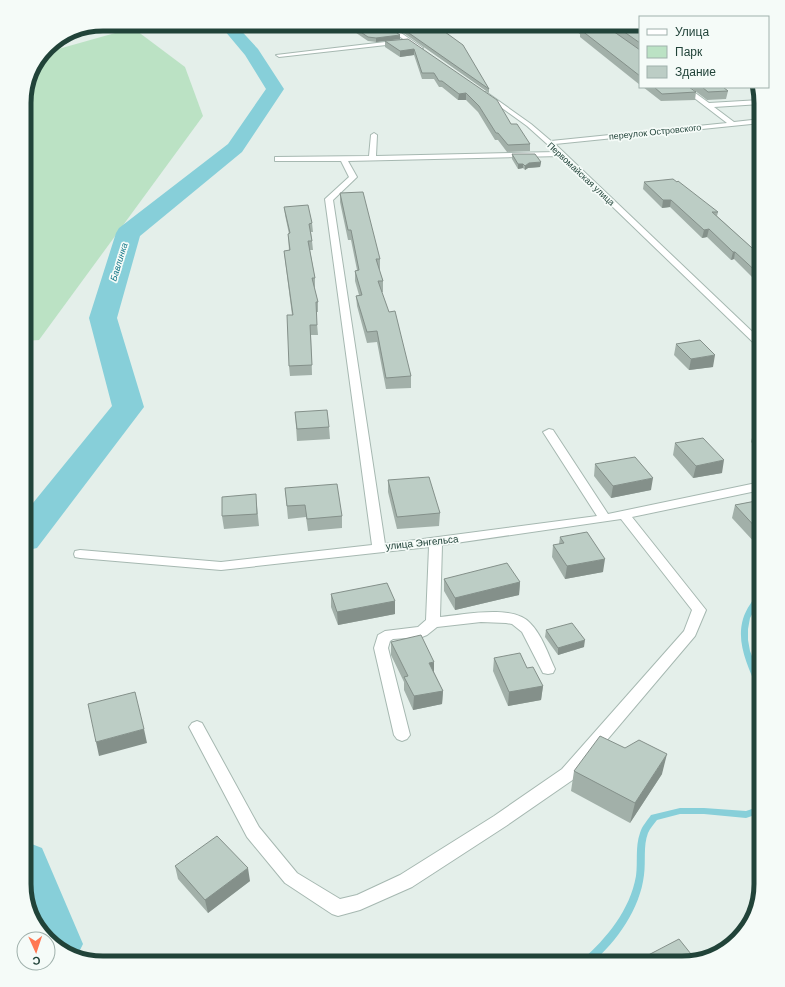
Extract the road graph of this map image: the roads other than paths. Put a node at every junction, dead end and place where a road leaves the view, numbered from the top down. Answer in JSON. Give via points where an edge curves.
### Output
{"nodes":[{"id":1,"x":395,"y":31,"type":"edge"},
{"id":2,"x":411,"y":41,"type":"junction"},
{"id":3,"x":429,"y":54,"type":"edge"},
{"id":4,"x":279,"y":55,"type":"dead end"},
{"id":5,"x":684,"y":88,"type":"edge"},
{"id":6,"x":479,"y":90,"type":"edge"},
{"id":7,"x":754,"y":102,"type":"edge"},
{"id":8,"x":708,"y":105,"type":"junction"},
{"id":9,"x":754,"y":122,"type":"edge"},
{"id":10,"x":733,"y":124,"type":"junction"},
{"id":11,"x":374,"y":136,"type":"dead end"},
{"id":12,"x":549,"y":143,"type":"junction"},
{"id":13,"x":562,"y":154,"type":"junction"},
{"id":14,"x":372,"y":158,"type":"junction"},
{"id":15,"x":278,"y":159,"type":"dead end"},
{"id":16,"x":344,"y":159,"type":"junction"},
{"id":17,"x":754,"y":332,"type":"edge"},
{"id":18,"x":549,"y":432,"type":"dead end"},
{"id":19,"x":754,"y":487,"type":"edge"},
{"id":20,"x":624,"y":515,"type":"junction"},
{"id":21,"x":605,"y":519,"type":"junction"},
{"id":22,"x":436,"y":542,"type":"junction"},
{"id":23,"x":379,"y":547,"type":"junction"},
{"id":24,"x":80,"y":554,"type":"dead end"},
{"id":25,"x":433,"y":622,"type":"junction"},
{"id":26,"x":548,"y":670,"type":"dead end"},
{"id":27,"x":197,"y":727,"type":"dead end"},
{"id":28,"x":402,"y":735,"type":"dead end"}],
"edges":[{"from":1,"to":2,"type":"street"},
{"from":2,"to":3,"type":"street"},
{"from":2,"to":4,"type":"street"},
{"from":5,"to":8,"type":"street"},
{"from":6,"to":12,"type":"street","name":"Первомайская улица","via":[[529,125]]},
{"from":7,"to":8,"type":"street"},
{"from":8,"to":10,"type":"street"},
{"from":9,"to":10,"type":"street","name":"переулок Островского"},
{"from":10,"to":12,"type":"street","name":"переулок Островского"},
{"from":11,"to":14,"type":"street"},
{"from":12,"to":13,"type":"street","name":"Первомайская улица"},
{"from":13,"to":14,"type":"street"},
{"from":13,"to":17,"type":"street","name":"Первомайская улица"},
{"from":14,"to":16,"type":"street"},
{"from":15,"to":16,"type":"street"},
{"from":16,"to":23,"type":"street","via":[[353,177],[329,199]]},
{"from":18,"to":21,"type":"street"},
{"from":19,"to":20,"type":"street","name":"улица Энгельса"},
{"from":20,"to":21,"type":"street","name":"улица Энгельса"},
{"from":20,"to":27,"type":"street","via":[[699,610],[690,633],[568,774],[406,881],[360,902],[338,908],[291,878],[253,832]]},
{"from":21,"to":22,"type":"street","name":"улица Энгельса"},
{"from":22,"to":23,"type":"street","name":"улица Энгельса"},
{"from":22,"to":25,"type":"street"},
{"from":23,"to":24,"type":"street","name":"улица Энгельса","via":[[221,566]]},
{"from":25,"to":26,"type":"street","via":[[513,618],[525,626]]},
{"from":25,"to":28,"type":"street","via":[[422,632],[390,634],[383,639],[381,648]]}]}
